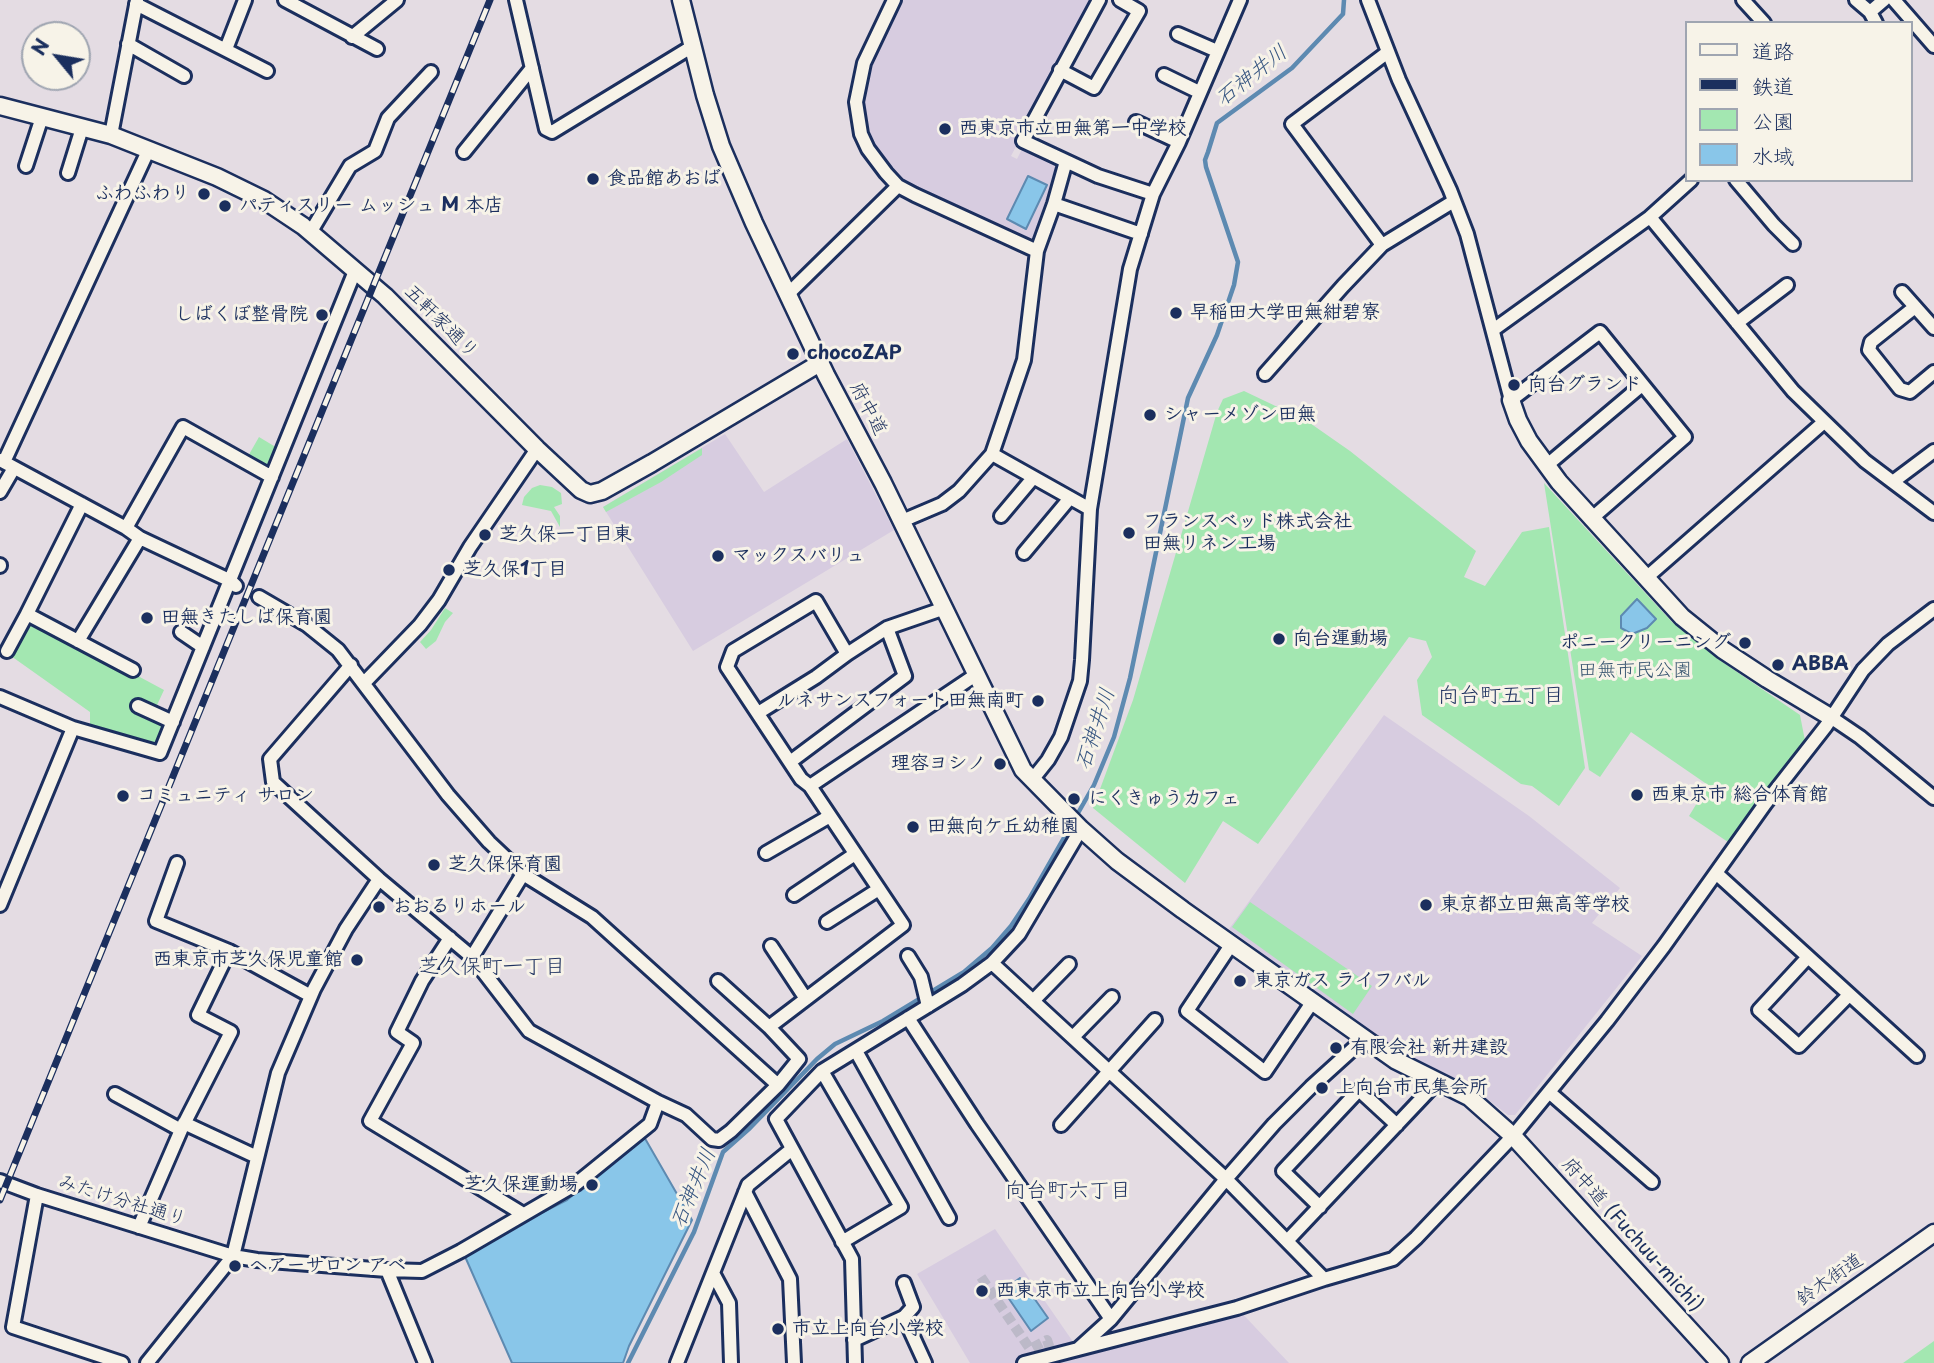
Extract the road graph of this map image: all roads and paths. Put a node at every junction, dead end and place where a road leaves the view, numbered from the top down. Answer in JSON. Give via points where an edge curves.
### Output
{"nodes":[{"id":1,"x":245,"y":0,"type":"edge"},
{"id":2,"x":285,"y":0,"type":"edge"},
{"id":3,"x":397,"y":0,"type":"edge"},
{"id":4,"x":516,"y":0,"type":"edge"},
{"id":5,"x":681,"y":0,"type":"edge"},
{"id":6,"x":894,"y":0,"type":"edge"},
{"id":7,"x":1098,"y":0,"type":"edge"},
{"id":8,"x":1120,"y":0,"type":"edge"},
{"id":9,"x":1240,"y":0,"type":"edge"},
{"id":10,"x":1368,"y":0,"type":"edge"},
{"id":11,"x":1743,"y":0,"type":"edge"},
{"id":12,"x":1856,"y":0,"type":"edge"},
{"id":13,"x":1884,"y":0,"type":"edge"},
{"id":14,"x":1895,"y":0,"type":"edge"},
{"id":15,"x":136,"y":2,"type":"edge"},
{"id":16,"x":1873,"y":17,"type":"edge"},
{"id":17,"x":1762,"y":21,"type":"edge"},
{"id":18,"x":1913,"y":21,"type":"edge"},
{"id":19,"x":1913,"y":21,"type":"edge"},
{"id":20,"x":1178,"y":34,"type":"dead end"},
{"id":21,"x":352,"y":37,"type":"junction"},
{"id":22,"x":128,"y":44,"type":"junction"},
{"id":23,"x":693,"y":46,"type":"junction"},
{"id":24,"x":1934,"y":46,"type":"edge"},
{"id":25,"x":226,"y":49,"type":"junction"},
{"id":26,"x":377,"y":49,"type":"dead end"},
{"id":27,"x":1217,"y":51,"type":"junction"},
{"id":28,"x":1388,"y":52,"type":"junction"},
{"id":29,"x":532,"y":68,"type":"junction"},
{"id":30,"x":1060,"y":70,"type":"junction"},
{"id":31,"x":267,"y":71,"type":"dead end"},
{"id":32,"x":431,"y":72,"type":"dead end"},
{"id":33,"x":1164,"y":75,"type":"dead end"},
{"id":34,"x":184,"y":76,"type":"dead end"},
{"id":35,"x":1199,"y":92,"type":"junction"},
{"id":36,"x":0,"y":106,"type":"edge"},
{"id":37,"x":43,"y":117,"type":"junction"},
{"id":38,"x":1136,"y":122,"type":"dead end"},
{"id":39,"x":82,"y":128,"type":"junction"},
{"id":40,"x":111,"y":135,"type":"junction"},
{"id":41,"x":1179,"y":142,"type":"junction"},
{"id":42,"x":148,"y":150,"type":"junction"},
{"id":43,"x":464,"y":152,"type":"dead end"},
{"id":44,"x":1066,"y":161,"type":"junction"},
{"id":45,"x":26,"y":166,"type":"dead end"},
{"id":46,"x":68,"y":173,"type":"dead end"},
{"id":47,"x":1689,"y":182,"type":"edge"},
{"id":48,"x":1738,"y":182,"type":"edge"},
{"id":49,"x":898,"y":186,"type":"junction"},
{"id":50,"x":1153,"y":194,"type":"junction"},
{"id":51,"x":1454,"y":201,"type":"junction"},
{"id":52,"x":1054,"y":204,"type":"junction"},
{"id":53,"x":1650,"y":217,"type":"junction"},
{"id":54,"x":310,"y":233,"type":"junction"},
{"id":55,"x":1141,"y":234,"type":"junction"},
{"id":56,"x":1793,"y":244,"type":"dead end"},
{"id":57,"x":1382,"y":245,"type":"junction"},
{"id":58,"x":1037,"y":251,"type":"junction"},
{"id":59,"x":355,"y":271,"type":"junction"},
{"id":60,"x":1787,"y":285,"type":"dead end"},
{"id":61,"x":1902,"y":292,"type":"dead end"},
{"id":62,"x":788,"y":294,"type":"junction"},
{"id":63,"x":1915,"y":307,"type":"junction"},
{"id":64,"x":1737,"y":323,"type":"junction"},
{"id":65,"x":1934,"y":328,"type":"edge"},
{"id":66,"x":1493,"y":330,"type":"junction"},
{"id":67,"x":820,"y":363,"type":"junction"},
{"id":68,"x":1934,"y":372,"type":"edge"},
{"id":69,"x":1265,"y":374,"type":"dead end"},
{"id":70,"x":1642,"y":385,"type":"junction"},
{"id":71,"x":1511,"y":400,"type":"junction"},
{"id":72,"x":1824,"y":422,"type":"junction"},
{"id":73,"x":537,"y":449,"type":"junction"},
{"id":74,"x":1934,"y":451,"type":"edge"},
{"id":75,"x":992,"y":454,"type":"junction"},
{"id":76,"x":6,"y":463,"type":"edge"},
{"id":77,"x":1546,"y":466,"type":"junction"},
{"id":78,"x":272,"y":477,"type":"junction"},
{"id":79,"x":1034,"y":478,"type":"junction"},
{"id":80,"x":1894,"y":481,"type":"junction"},
{"id":81,"x":0,"y":492,"type":"edge"},
{"id":82,"x":1070,"y":498,"type":"junction"},
{"id":83,"x":82,"y":504,"type":"junction"},
{"id":84,"x":1090,"y":509,"type":"junction"},
{"id":85,"x":1934,"y":513,"type":"edge"},
{"id":86,"x":1001,"y":516,"type":"dead end"},
{"id":87,"x":1591,"y":519,"type":"junction"},
{"id":88,"x":901,"y":521,"type":"junction"},
{"id":89,"x":126,"y":528,"type":"junction"},
{"id":90,"x":140,"y":538,"type":"junction"},
{"id":91,"x":1024,"y":553,"type":"dead end"},
{"id":92,"x":1646,"y":578,"type":"junction"},
{"id":93,"x":233,"y":583,"type":"junction"},
{"id":94,"x":259,"y":597,"type":"dead end"},
{"id":95,"x":945,"y":608,"type":"junction"},
{"id":96,"x":1934,"y":609,"type":"edge"},
{"id":97,"x":27,"y":614,"type":"junction"},
{"id":98,"x":887,"y":628,"type":"junction"},
{"id":99,"x":181,"y":632,"type":"dead end"},
{"id":100,"x":78,"y":642,"type":"junction"},
{"id":101,"x":204,"y":647,"type":"junction"},
{"id":102,"x":8,"y":651,"type":"dead end"},
{"id":103,"x":847,"y":654,"type":"junction"},
{"id":104,"x":351,"y":665,"type":"junction"},
{"id":105,"x":133,"y":670,"type":"dead end"},
{"id":106,"x":976,"y":674,"type":"junction"},
{"id":107,"x":364,"y":683,"type":"junction"},
{"id":108,"x":0,"y":697,"type":"edge"},
{"id":109,"x":138,"y":706,"type":"dead end"},
{"id":110,"x":758,"y":713,"type":"junction"},
{"id":111,"x":1832,"y":718,"type":"junction"},
{"id":112,"x":173,"y":722,"type":"junction"},
{"id":113,"x":73,"y":728,"type":"junction"},
{"id":114,"x":790,"y":762,"type":"junction"},
{"id":115,"x":1032,"y":780,"type":"junction"},
{"id":116,"x":810,"y":786,"type":"junction"},
{"id":117,"x":1934,"y":797,"type":"edge"},
{"id":118,"x":830,"y":816,"type":"junction"},
{"id":119,"x":1080,"y":828,"type":"junction"},
{"id":120,"x":766,"y":853,"type":"dead end"},
{"id":121,"x":855,"y":854,"type":"junction"},
{"id":122,"x":177,"y":863,"type":"dead end"},
{"id":123,"x":1716,"y":873,"type":"junction"},
{"id":124,"x":523,"y":874,"type":"junction"},
{"id":125,"x":379,"y":878,"type":"junction"},
{"id":126,"x":879,"y":889,"type":"junction"},
{"id":127,"x":794,"y":895,"type":"dead end"},
{"id":128,"x":0,"y":905,"type":"edge"},
{"id":129,"x":827,"y":922,"type":"dead end"},
{"id":130,"x":450,"y":938,"type":"junction"},
{"id":131,"x":1231,"y":944,"type":"junction"},
{"id":132,"x":771,"y":946,"type":"dead end"},
{"id":133,"x":229,"y":951,"type":"junction"},
{"id":134,"x":908,"y":956,"type":"dead end"},
{"id":135,"x":472,"y":957,"type":"junction"},
{"id":136,"x":1808,"y":957,"type":"junction"},
{"id":137,"x":992,"y":963,"type":"junction"},
{"id":138,"x":1069,"y":964,"type":"dead end"},
{"id":139,"x":718,"y":981,"type":"dead end"},
{"id":140,"x":1850,"y":995,"type":"junction"},
{"id":141,"x":311,"y":996,"type":"junction"},
{"id":142,"x":1112,"y":997,"type":"dead end"},
{"id":143,"x":806,"y":999,"type":"junction"},
{"id":144,"x":1033,"y":1001,"type":"junction"},
{"id":145,"x":1313,"y":1001,"type":"junction"},
{"id":146,"x":928,"y":1006,"type":"junction"},
{"id":147,"x":908,"y":1018,"type":"junction"},
{"id":148,"x":1155,"y":1020,"type":"dead end"},
{"id":149,"x":769,"y":1027,"type":"junction"},
{"id":150,"x":1073,"y":1037,"type":"junction"},
{"id":151,"x":1365,"y":1038,"type":"junction"},
{"id":152,"x":856,"y":1051,"type":"junction"},
{"id":153,"x":1917,"y":1056,"type":"dead end"},
{"id":154,"x":1108,"y":1070,"type":"junction"},
{"id":155,"x":822,"y":1071,"type":"junction"},
{"id":156,"x":1438,"y":1081,"type":"junction"},
{"id":157,"x":778,"y":1084,"type":"junction"},
{"id":158,"x":1549,"y":1092,"type":"junction"},
{"id":159,"x":115,"y":1094,"type":"dead end"},
{"id":160,"x":657,"y":1102,"type":"junction"},
{"id":161,"x":1060,"y":1125,"type":"dead end"},
{"id":162,"x":1397,"y":1125,"type":"junction"},
{"id":163,"x":183,"y":1126,"type":"junction"},
{"id":164,"x":1513,"y":1136,"type":"junction"},
{"id":165,"x":792,"y":1149,"type":"junction"},
{"id":166,"x":257,"y":1157,"type":"junction"},
{"id":167,"x":1226,"y":1179,"type":"junction"},
{"id":168,"x":0,"y":1181,"type":"edge"},
{"id":169,"x":1652,"y":1182,"type":"dead end"},
{"id":170,"x":746,"y":1192,"type":"junction"},
{"id":171,"x":37,"y":1195,"type":"junction"},
{"id":172,"x":1320,"y":1207,"type":"junction"},
{"id":173,"x":523,"y":1214,"type":"junction"},
{"id":174,"x":949,"y":1218,"type":"dead end"},
{"id":175,"x":139,"y":1227,"type":"junction"},
{"id":176,"x":1934,"y":1233,"type":"edge"},
{"id":177,"x":1287,"y":1241,"type":"junction"},
{"id":178,"x":842,"y":1242,"type":"junction"},
{"id":179,"x":233,"y":1256,"type":"junction"},
{"id":180,"x":387,"y":1270,"type":"junction"},
{"id":181,"x":713,"y":1273,"type":"junction"},
{"id":182,"x":1324,"y":1279,"type":"junction"},
{"id":183,"x":904,"y":1283,"type":"dead end"},
{"id":184,"x":904,"y":1317,"type":"junction"},
{"id":185,"x":1111,"y":1319,"type":"junction"},
{"id":186,"x":855,"y":1340,"type":"junction"},
{"id":187,"x":1078,"y":1349,"type":"junction"},
{"id":188,"x":152,"y":1361,"type":"edge"},
{"id":189,"x":122,"y":1363,"type":"edge"},
{"id":190,"x":425,"y":1363,"type":"edge"},
{"id":191,"x":677,"y":1363,"type":"edge"},
{"id":192,"x":731,"y":1363,"type":"edge"},
{"id":193,"x":794,"y":1363,"type":"edge"},
{"id":194,"x":855,"y":1363,"type":"edge"},
{"id":195,"x":925,"y":1363,"type":"edge"},
{"id":196,"x":1024,"y":1363,"type":"edge"},
{"id":197,"x":1720,"y":1363,"type":"edge"},
{"id":198,"x":1750,"y":1363,"type":"edge"}],
"edges":[{"from":1,"to":25,"type":"street"},
{"from":2,"to":21,"type":"street"},
{"from":3,"to":21,"type":"street"},
{"from":4,"to":29,"type":"street"},
{"from":5,"to":23,"type":"street","name":"府中道"},
{"from":6,"to":49,"type":"street","via":[[864,63],[856,102],[868,149]]},
{"from":7,"to":30,"type":"street"},
{"from":8,"to":30,"type":"street","via":[[1139,11],[1094,88]]},
{"from":9,"to":27,"type":"street"},
{"from":10,"to":28,"type":"street"},
{"from":11,"to":17,"type":"street"},
{"from":12,"to":16,"type":"street"},
{"from":13,"to":16,"type":"street"},
{"from":14,"to":18,"type":"street"},
{"from":15,"to":22,"type":"street"},
{"from":15,"to":25,"type":"street"},
{"from":19,"to":24,"type":"street"},
{"from":20,"to":27,"type":"street"},
{"from":21,"to":26,"type":"street"},
{"from":22,"to":34,"type":"street"},
{"from":22,"to":40,"type":"street"},
{"from":23,"to":29,"type":"street","via":[[552,132],[545,129]]},
{"from":23,"to":62,"type":"street","name":"府中道","via":[[721,146]]},
{"from":25,"to":31,"type":"street"},
{"from":27,"to":35,"type":"street"},
{"from":28,"to":51,"type":"street"},
{"from":28,"to":57,"type":"street","via":[[1292,124]]},
{"from":29,"to":43,"type":"street"},
{"from":30,"to":44,"type":"street","via":[[1023,141]]},
{"from":32,"to":54,"type":"street","via":[[388,118],[375,151],[350,166]]},
{"from":33,"to":35,"type":"street"},
{"from":35,"to":41,"type":"street"},
{"from":36,"to":37,"type":"street","name":"五軒家通り"},
{"from":37,"to":39,"type":"street","name":"五軒家通り"},
{"from":37,"to":45,"type":"street"},
{"from":38,"to":41,"type":"street"},
{"from":39,"to":40,"type":"street","name":"五軒家通り"},
{"from":39,"to":46,"type":"street"},
{"from":40,"to":42,"type":"street","name":"五軒家通り"},
{"from":41,"to":50,"type":"street"},
{"from":42,"to":54,"type":"street","name":"五軒家通り","via":[[260,198]]},
{"from":42,"to":76,"type":"street"},
{"from":44,"to":50,"type":"street"},
{"from":44,"to":52,"type":"street"},
{"from":47,"to":53,"type":"street"},
{"from":48,"to":56,"type":"street"},
{"from":49,"to":58,"type":"street"},
{"from":49,"to":62,"type":"street"},
{"from":50,"to":55,"type":"street"},
{"from":51,"to":57,"type":"street"},
{"from":51,"to":66,"type":"street"},
{"from":52,"to":55,"type":"street"},
{"from":52,"to":58,"type":"street"},
{"from":53,"to":64,"type":"street"},
{"from":53,"to":66,"type":"street"},
{"from":54,"to":59,"type":"street","name":"五軒家通り"},
{"from":55,"to":84,"type":"street","via":[[1130,269]]},
{"from":57,"to":69,"type":"street"},
{"from":58,"to":75,"type":"street","via":[[1024,359]]},
{"from":59,"to":73,"type":"street","name":"五軒家通り","via":[[386,296]]},
{"from":59,"to":78,"type":"street"},
{"from":60,"to":64,"type":"street"},
{"from":61,"to":63,"type":"street"},
{"from":62,"to":67,"type":"street","name":"府中道"},
{"from":63,"to":65,"type":"street"},
{"from":63,"to":68,"type":"street","via":[[1871,342],[1869,350],[1900,389],[1910,392]]},
{"from":64,"to":72,"type":"street"},
{"from":66,"to":71,"type":"street"},
{"from":67,"to":73,"type":"street","name":"五軒家通り","via":[[602,491],[590,494],[580,490]]},
{"from":67,"to":88,"type":"street","name":"府中道"},
{"from":70,"to":71,"type":"street","via":[[1600,332]]},
{"from":70,"to":77,"type":"street"},
{"from":70,"to":87,"type":"street","via":[[1685,437]]},
{"from":71,"to":77,"type":"street"},
{"from":72,"to":80,"type":"street"},
{"from":72,"to":92,"type":"street"},
{"from":73,"to":107,"type":"street","via":[[439,600]]},
{"from":74,"to":80,"type":"street"},
{"from":75,"to":79,"type":"street"},
{"from":75,"to":88,"type":"street","via":[[942,504]]},
{"from":76,"to":81,"type":"street"},
{"from":76,"to":83,"type":"street"},
{"from":77,"to":87,"type":"street"},
{"from":78,"to":89,"type":"street","via":[[183,427]]},
{"from":78,"to":93,"type":"street"},
{"from":79,"to":82,"type":"street"},
{"from":79,"to":86,"type":"street"},
{"from":80,"to":85,"type":"street"},
{"from":82,"to":84,"type":"street"},
{"from":82,"to":91,"type":"street"},
{"from":83,"to":89,"type":"street"},
{"from":83,"to":97,"type":"street"},
{"from":84,"to":115,"type":"street","via":[[1080,681],[1060,737]]},
{"from":87,"to":92,"type":"street"},
{"from":88,"to":95,"type":"street","name":"府中道"},
{"from":89,"to":90,"type":"street"},
{"from":90,"to":93,"type":"street"},
{"from":90,"to":100,"type":"street"},
{"from":92,"to":111,"type":"street","via":[[1689,624],[1723,650]]},
{"from":93,"to":101,"type":"street"},
{"from":94,"to":104,"type":"street","via":[[307,625]]},
{"from":95,"to":98,"type":"street"},
{"from":95,"to":106,"type":"street","name":"府中道"},
{"from":96,"to":111,"type":"street","via":[[1863,670]]},
{"from":97,"to":100,"type":"street"},
{"from":97,"to":102,"type":"street"},
{"from":98,"to":103,"type":"street"},
{"from":98,"to":114,"type":"street","via":[[905,676]]},
{"from":99,"to":101,"type":"street"},
{"from":100,"to":105,"type":"street"},
{"from":101,"to":112,"type":"street"},
{"from":103,"to":110,"type":"street"},
{"from":103,"to":110,"type":"street","via":[[816,601],[733,651],[727,667]]},
{"from":104,"to":107,"type":"street"},
{"from":104,"to":125,"type":"street","via":[[270,759],[273,782]]},
{"from":106,"to":115,"type":"street","name":"府中道"},
{"from":106,"to":116,"type":"street"},
{"from":107,"to":124,"type":"street","via":[[448,795]]},
{"from":108,"to":113,"type":"street"},
{"from":109,"to":112,"type":"street"},
{"from":110,"to":114,"type":"street"},
{"from":111,"to":117,"type":"street"},
{"from":111,"to":123,"type":"street"},
{"from":112,"to":113,"type":"street","via":[[160,753]]},
{"from":113,"to":128,"type":"street"},
{"from":114,"to":116,"type":"street"},
{"from":115,"to":119,"type":"street","name":"府中道"},
{"from":116,"to":118,"type":"street"},
{"from":118,"to":120,"type":"street"},
{"from":118,"to":121,"type":"street"},
{"from":119,"to":131,"type":"street","name":"府中道"},
{"from":119,"to":137,"type":"street","via":[[1019,934]]},
{"from":121,"to":126,"type":"street"},
{"from":121,"to":127,"type":"street"},
{"from":122,"to":133,"type":"street","via":[[156,921]]},
{"from":123,"to":136,"type":"street"},
{"from":123,"to":158,"type":"street"},
{"from":124,"to":135,"type":"street"},
{"from":124,"to":157,"type":"street","via":[[592,917]]},
{"from":125,"to":130,"type":"street"},
{"from":125,"to":141,"type":"street"},
{"from":126,"to":129,"type":"street"},
{"from":126,"to":143,"type":"street","via":[[903,925]]},
{"from":130,"to":135,"type":"street"},
{"from":130,"to":173,"type":"street","via":[[397,1032],[413,1043],[370,1121]]},
{"from":131,"to":145,"type":"street","name":"府中道"},
{"from":131,"to":145,"type":"street","via":[[1187,1011],[1265,1072]]},
{"from":132,"to":143,"type":"street"},
{"from":133,"to":141,"type":"street"},
{"from":133,"to":163,"type":"street","via":[[198,1015],[231,1032]]},
{"from":134,"to":146,"type":"street","via":[[921,977]]},
{"from":135,"to":160,"type":"street","via":[[529,1031]]},
{"from":136,"to":140,"type":"street"},
{"from":136,"to":140,"type":"street","via":[[1759,1010],[1799,1046]]},
{"from":137,"to":144,"type":"street"},
{"from":137,"to":146,"type":"street"},
{"from":138,"to":144,"type":"street"},
{"from":139,"to":149,"type":"street"},
{"from":140,"to":153,"type":"street"},
{"from":141,"to":166,"type":"street","via":[[278,1073]]},
{"from":142,"to":150,"type":"street"},
{"from":143,"to":149,"type":"street"},
{"from":144,"to":150,"type":"street"},
{"from":145,"to":151,"type":"street","name":"府中道 (Fuchuu-michi)"},
{"from":146,"to":147,"type":"street"},
{"from":147,"to":152,"type":"street"},
{"from":147,"to":185,"type":"street"},
{"from":148,"to":154,"type":"street"},
{"from":149,"to":157,"type":"street","via":[[799,1059]]},
{"from":150,"to":154,"type":"street"},
{"from":151,"to":156,"type":"street","name":"府中道 (Fuchuu-michi)","via":[[1395,1060]]},
{"from":151,"to":167,"type":"street","via":[[1283,1115]]},
{"from":152,"to":155,"type":"street"},
{"from":152,"to":174,"type":"street"},
{"from":154,"to":161,"type":"street"},
{"from":154,"to":167,"type":"street"},
{"from":155,"to":165,"type":"street","via":[[776,1119]]},
{"from":155,"to":178,"type":"street","via":[[901,1207]]},
{"from":156,"to":162,"type":"street"},
{"from":156,"to":164,"type":"street","name":"府中道 (Fuchuu-michi)","via":[[1469,1097]]},
{"from":157,"to":160,"type":"street","via":[[719,1139],[712,1139],[686,1115]]},
{"from":158,"to":164,"type":"street"},
{"from":158,"to":169,"type":"street"},
{"from":159,"to":163,"type":"street"},
{"from":160,"to":173,"type":"street","name":"みたけ分社通り","via":[[650,1124],[576,1184]]},
{"from":162,"to":172,"type":"street"},
{"from":162,"to":172,"type":"street","via":[[1359,1090],[1283,1171]]},
{"from":163,"to":166,"type":"street"},
{"from":163,"to":175,"type":"street"},
{"from":164,"to":182,"type":"street","via":[[1393,1259]]},
{"from":164,"to":197,"type":"street","name":"府中道 (Fuchuu-michi)"},
{"from":165,"to":170,"type":"street","via":[[748,1185]]},
{"from":165,"to":178,"type":"street"},
{"from":166,"to":179,"type":"street"},
{"from":167,"to":177,"type":"street"},
{"from":167,"to":185,"type":"street"},
{"from":168,"to":171,"type":"street","name":"みたけ分社通り"},
{"from":170,"to":181,"type":"street"},
{"from":170,"to":193,"type":"street","via":[[790,1279]]},
{"from":171,"to":175,"type":"street","name":"みたけ分社通り"},
{"from":171,"to":189,"type":"street","via":[[13,1327]]},
{"from":172,"to":177,"type":"street"},
{"from":173,"to":180,"type":"street","name":"みたけ分社通り","via":[[422,1271]]},
{"from":175,"to":179,"type":"street","name":"みたけ分社通り"},
{"from":176,"to":198,"type":"street","name":"鈴木街道"},
{"from":177,"to":182,"type":"street"},
{"from":178,"to":186,"type":"street","via":[[852,1259]]},
{"from":179,"to":180,"type":"street","name":"みたけ分社通り"},
{"from":179,"to":188,"type":"street"},
{"from":180,"to":190,"type":"street"},
{"from":181,"to":191,"type":"street"},
{"from":181,"to":192,"type":"street","via":[[729,1303]]},
{"from":182,"to":187,"type":"street","via":[[1237,1308]]},
{"from":183,"to":184,"type":"street","via":[[913,1307]]},
{"from":184,"to":186,"type":"street"},
{"from":184,"to":195,"type":"street"},
{"from":185,"to":187,"type":"street"},
{"from":186,"to":194,"type":"street"},
{"from":187,"to":196,"type":"street"}]}
